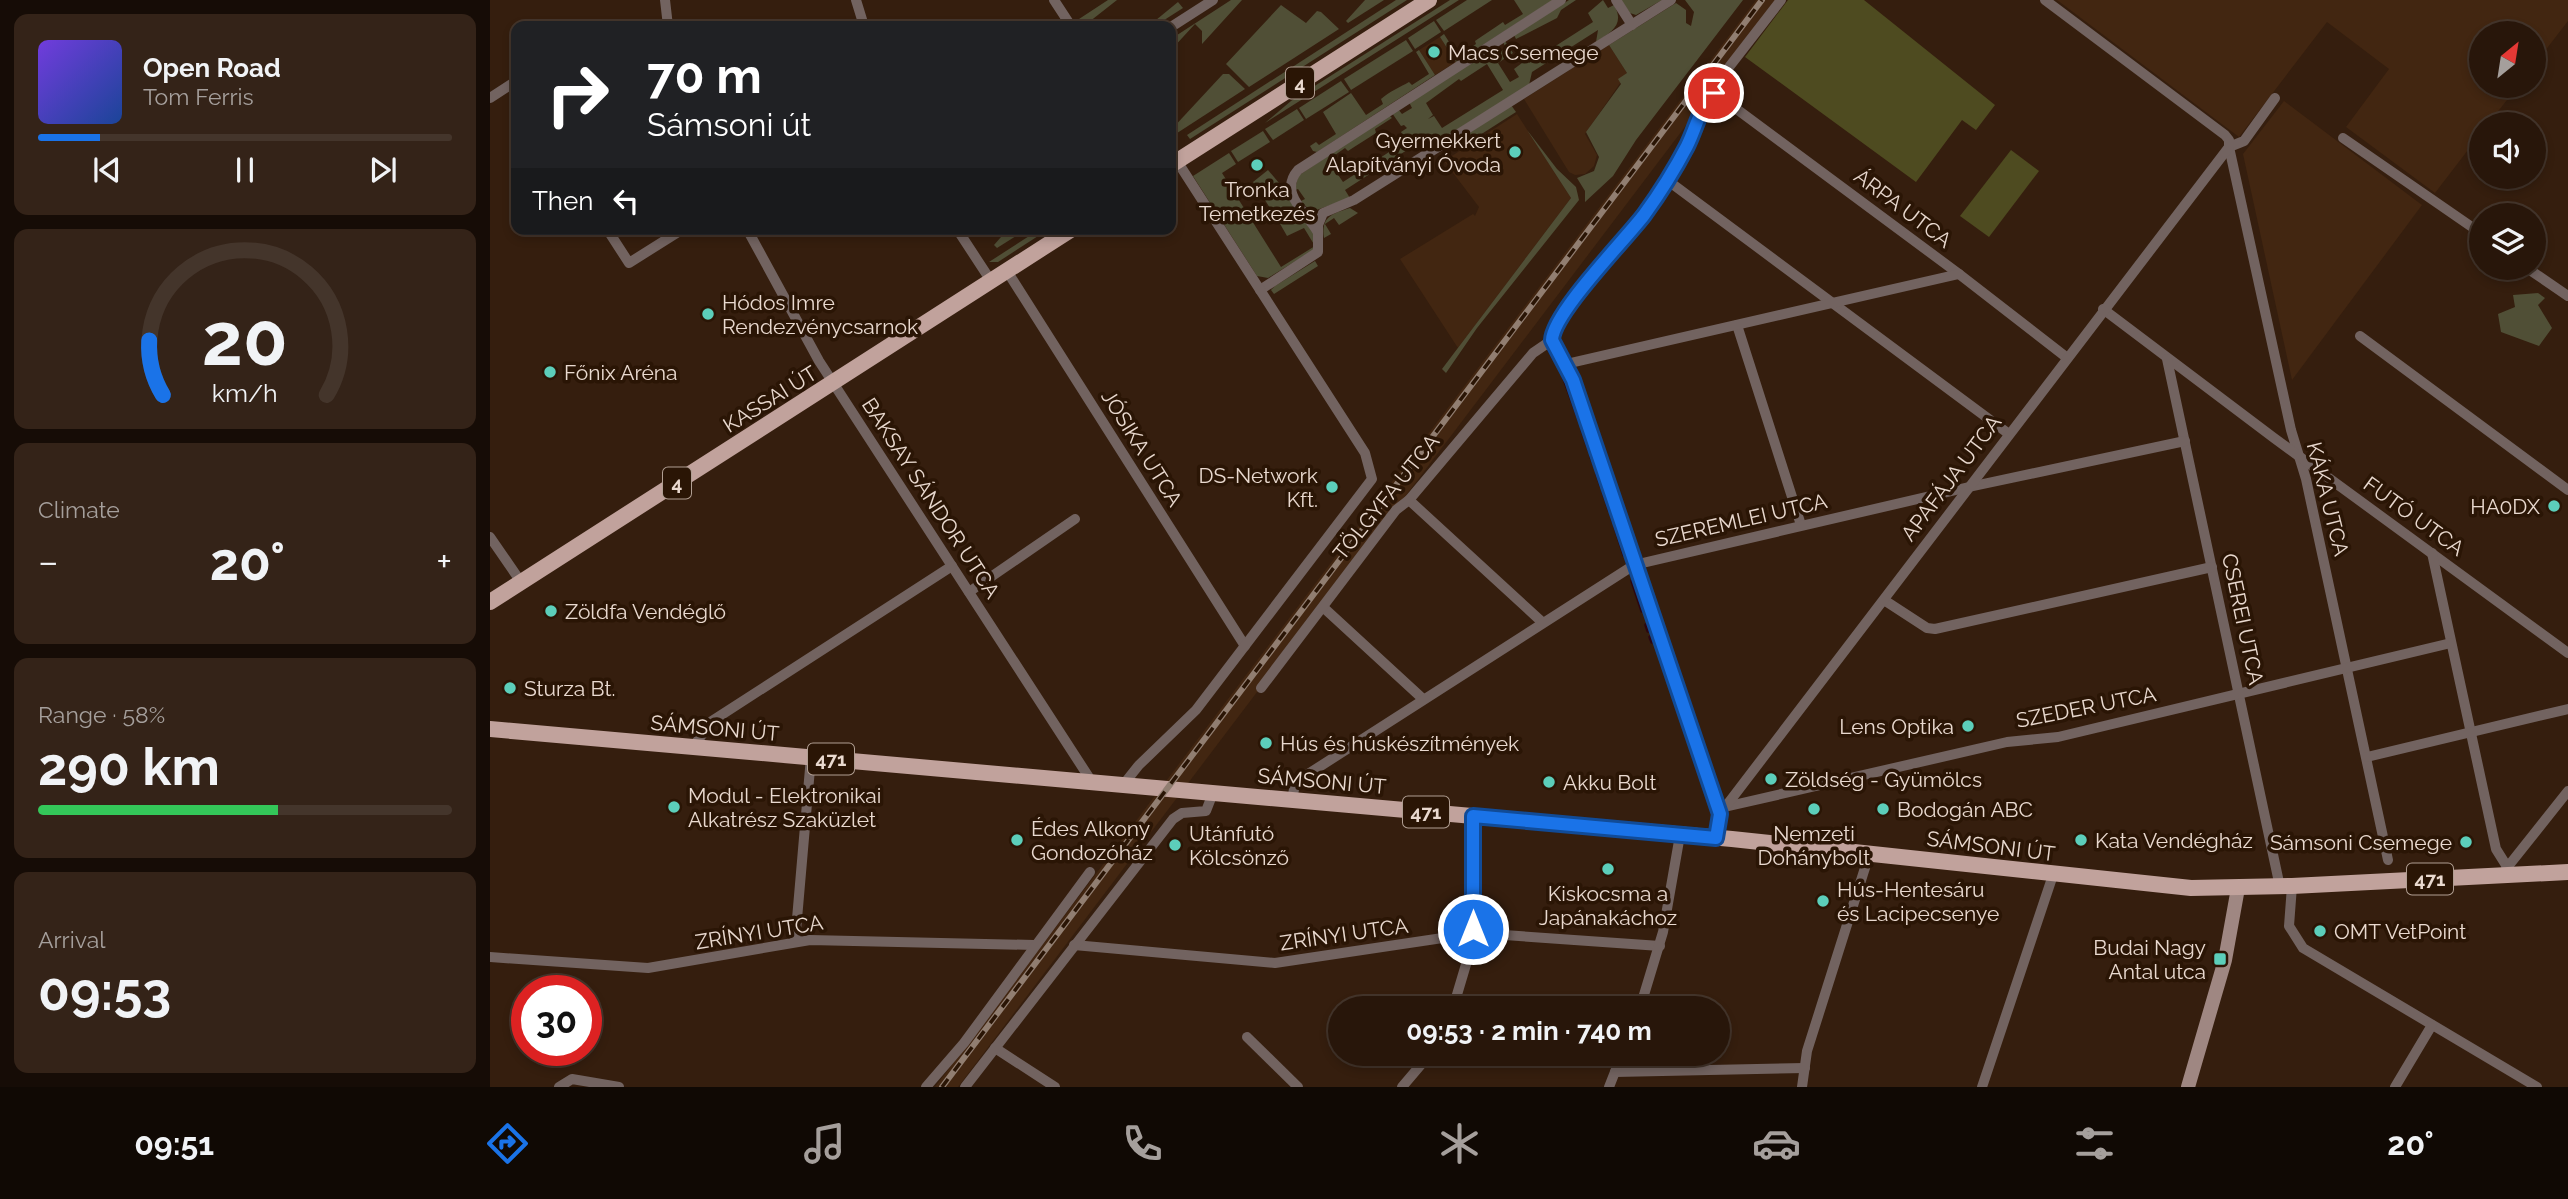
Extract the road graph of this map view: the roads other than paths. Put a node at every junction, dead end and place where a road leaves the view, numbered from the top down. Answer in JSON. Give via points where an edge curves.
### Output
{"nodes":[{"id":1,"x":665,"y":0,"type":"edge"},
{"id":2,"x":856,"y":0,"type":"edge"},
{"id":3,"x":1054,"y":0,"type":"edge"},
{"id":4,"x":1213,"y":0,"type":"edge"},
{"id":5,"x":1429,"y":0,"type":"edge"},
{"id":6,"x":1561,"y":0,"type":"edge"},
{"id":7,"x":1616,"y":0,"type":"edge"},
{"id":8,"x":1671,"y":0,"type":"edge"},
{"id":9,"x":1781,"y":0,"type":"edge"},
{"id":10,"x":2045,"y":0,"type":"edge"},
{"id":11,"x":667,"y":21,"type":"edge"},
{"id":12,"x":862,"y":21,"type":"edge"},
{"id":13,"x":1068,"y":21,"type":"edge"},
{"id":14,"x":1176,"y":24,"type":"edge"},
{"id":15,"x":1632,"y":25,"type":"junction"},
{"id":16,"x":511,"y":86,"type":"edge"},
{"id":17,"x":1714,"y":93,"type":"junction"},
{"id":18,"x":490,"y":98,"type":"edge"},
{"id":19,"x":2275,"y":98,"type":"dead end"},
{"id":20,"x":2343,"y":138,"type":"dead end"},
{"id":21,"x":2229,"y":147,"type":"junction"},
{"id":22,"x":1176,"y":162,"type":"edge"},
{"id":23,"x":1176,"y":166,"type":"edge"},
{"id":24,"x":1667,"y":180,"type":"junction"},
{"id":25,"x":2469,"y":225,"type":"edge"},
{"id":26,"x":1319,"y":234,"type":"junction"},
{"id":27,"x":611,"y":235,"type":"edge"},
{"id":28,"x":673,"y":235,"type":"edge"},
{"id":29,"x":750,"y":235,"type":"edge"},
{"id":30,"x":961,"y":235,"type":"edge"},
{"id":31,"x":1063,"y":235,"type":"edge"},
{"id":32,"x":1007,"y":271,"type":"junction"},
{"id":33,"x":1959,"y":274,"type":"junction"},
{"id":34,"x":2545,"y":280,"type":"edge"},
{"id":35,"x":991,"y":281,"type":"junction"},
{"id":36,"x":1260,"y":290,"type":"junction"},
{"id":37,"x":2568,"y":296,"type":"edge"},
{"id":38,"x":1833,"y":303,"type":"junction"},
{"id":39,"x":2103,"y":309,"type":"junction"},
{"id":40,"x":1737,"y":325,"type":"junction"},
{"id":41,"x":1553,"y":336,"type":"junction"},
{"id":42,"x":2360,"y":336,"type":"dead end"},
{"id":43,"x":2066,"y":358,"type":"junction"},
{"id":44,"x":2167,"y":359,"type":"junction"},
{"id":45,"x":1566,"y":364,"type":"junction"},
{"id":46,"x":833,"y":384,"type":"junction"},
{"id":47,"x":2009,"y":434,"type":"junction"},
{"id":48,"x":2185,"y":441,"type":"junction"},
{"id":49,"x":2299,"y":456,"type":"junction"},
{"id":50,"x":1969,"y":487,"type":"junction"},
{"id":51,"x":2568,"y":490,"type":"edge"},
{"id":52,"x":1409,"y":500,"type":"junction"},
{"id":53,"x":1075,"y":519,"type":"dead end"},
{"id":54,"x":1801,"y":525,"type":"junction"},
{"id":55,"x":490,"y":537,"type":"edge"},
{"id":56,"x":2432,"y":553,"type":"junction"},
{"id":57,"x":1634,"y":565,"type":"junction"},
{"id":58,"x":952,"y":566,"type":"junction"},
{"id":59,"x":2213,"y":567,"type":"junction"},
{"id":60,"x":521,"y":582,"type":"junction"},
{"id":61,"x":969,"y":592,"type":"junction"},
{"id":62,"x":1884,"y":600,"type":"junction"},
{"id":63,"x":490,"y":602,"type":"edge"},
{"id":64,"x":1324,"y":608,"type":"junction"},
{"id":65,"x":1542,"y":622,"type":"junction"},
{"id":66,"x":2451,"y":643,"type":"junction"},
{"id":67,"x":1245,"y":646,"type":"junction"},
{"id":68,"x":2568,"y":653,"type":"edge"},
{"id":69,"x":2347,"y":668,"type":"junction"},
{"id":70,"x":1261,"y":688,"type":"dead end"},
{"id":71,"x":2239,"y":694,"type":"junction"},
{"id":72,"x":1423,"y":698,"type":"junction"},
{"id":73,"x":2568,"y":709,"type":"edge"},
{"id":74,"x":490,"y":729,"type":"edge"},
{"id":75,"x":2470,"y":732,"type":"junction"},
{"id":76,"x":693,"y":747,"type":"junction"},
{"id":77,"x":811,"y":757,"type":"junction"},
{"id":78,"x":2367,"y":757,"type":"junction"},
{"id":79,"x":1092,"y":782,"type":"junction"},
{"id":80,"x":1124,"y":785,"type":"junction"},
{"id":81,"x":2568,"y":791,"type":"edge"},
{"id":82,"x":1213,"y":793,"type":"junction"},
{"id":83,"x":1292,"y":800,"type":"junction"},
{"id":84,"x":1729,"y":806,"type":"junction"},
{"id":85,"x":1720,"y":814,"type":"junction"},
{"id":86,"x":1473,"y":816,"type":"junction"},
{"id":87,"x":1681,"y":835,"type":"junction"},
{"id":88,"x":1716,"y":838,"type":"junction"},
{"id":89,"x":1870,"y":852,"type":"junction"},
{"id":90,"x":2388,"y":860,"type":"dead end"},
{"id":91,"x":2507,"y":870,"type":"junction"},
{"id":92,"x":1090,"y":872,"type":"dead end"},
{"id":93,"x":2568,"y":872,"type":"edge"},
{"id":94,"x":2053,"y":875,"type":"junction"},
{"id":95,"x":2286,"y":887,"type":"junction"},
{"id":96,"x":2238,"y":888,"type":"junction"},
{"id":97,"x":1473,"y":933,"type":"junction"},
{"id":98,"x":795,"y":942,"type":"junction"},
{"id":99,"x":1034,"y":945,"type":"junction"},
{"id":100,"x":1074,"y":945,"type":"junction"},
{"id":101,"x":1660,"y":946,"type":"junction"},
{"id":102,"x":490,"y":957,"type":"edge"},
{"id":103,"x":1457,"y":996,"type":"edge"},
{"id":104,"x":1644,"y":996,"type":"edge"},
{"id":105,"x":2432,"y":1025,"type":"junction"},
{"id":106,"x":1247,"y":1037,"type":"dead end"},
{"id":107,"x":995,"y":1048,"type":"junction"},
{"id":108,"x":1421,"y":1066,"type":"edge"},
{"id":109,"x":1617,"y":1066,"type":"edge"},
{"id":110,"x":1805,"y":1068,"type":"junction"},
{"id":111,"x":1615,"y":1072,"type":"junction"},
{"id":112,"x":563,"y":1084,"type":"edge"},
{"id":113,"x":1405,"y":1086,"type":"edge"},
{"id":114,"x":619,"y":1087,"type":"edge"},
{"id":115,"x":926,"y":1087,"type":"edge"},
{"id":116,"x":965,"y":1087,"type":"edge"},
{"id":117,"x":1055,"y":1087,"type":"edge"},
{"id":118,"x":1298,"y":1087,"type":"edge"},
{"id":119,"x":1609,"y":1087,"type":"edge"},
{"id":120,"x":1802,"y":1087,"type":"edge"},
{"id":121,"x":1982,"y":1087,"type":"edge"},
{"id":122,"x":2188,"y":1087,"type":"edge"},
{"id":123,"x":2395,"y":1087,"type":"edge"},
{"id":124,"x":2537,"y":1087,"type":"edge"}],
"edges":[{"from":1,"to":11,"type":"street"},
{"from":2,"to":12,"type":"street"},
{"from":3,"to":13,"type":"street"},
{"from":4,"to":14,"type":"street"},
{"from":5,"to":22,"type":"main road","number":"4"},
{"from":6,"to":26,"type":"street","via":[[1298,170],[1290,183],[1292,195]]},
{"from":7,"to":15,"type":"street"},
{"from":8,"to":15,"type":"street"},
{"from":9,"to":17,"type":"street","name":"TÖLGYFA UTCA","via":[[1719,80]]},
{"from":10,"to":21,"type":"street","via":[[2225,135]]},
{"from":15,"to":26,"type":"street","via":[[1354,200],[1325,212],[1318,222]]},
{"from":16,"to":18,"type":"street"},
{"from":17,"to":24,"type":"street","name":"TÖLGYFA UTCA"},
{"from":17,"to":33,"type":"street","name":"ÁRPA UTCA"},
{"from":19,"to":21,"type":"street","name":"APAFÁJA UTCA","via":[[2244,141]]},
{"from":20,"to":25,"type":"street"},
{"from":21,"to":39,"type":"street","name":"APAFÁJA UTCA"},
{"from":21,"to":49,"type":"street","name":"KÁKA UTCA"},
{"from":23,"to":36,"type":"street"},
{"from":24,"to":38,"type":"street"},
{"from":24,"to":41,"type":"street","name":"TÖLGYFA UTCA","via":[[1645,214],[1559,318]]},
{"from":26,"to":36,"type":"street","via":[[1317,254]]},
{"from":27,"to":28,"type":"street","via":[[629,263]]},
{"from":29,"to":46,"type":"street","name":"BAKSAY SÁNDOR UTCA"},
{"from":30,"to":35,"type":"street"},
{"from":31,"to":32,"type":"main road","name":"KASSAI ÚT","number":"4"},
{"from":32,"to":35,"type":"main road","name":"KASSAI ÚT","number":"4"},
{"from":32,"to":67,"type":"street","name":"JÓSIKA UTCA"},
{"from":33,"to":38,"type":"street"},
{"from":33,"to":43,"type":"street","name":"ÁRPA UTCA"},
{"from":34,"to":37,"type":"street"},
{"from":35,"to":46,"type":"main road","name":"KASSAI ÚT","number":"4"},
{"from":36,"to":67,"type":"street","via":[[1367,457],[1372,479]]},
{"from":38,"to":40,"type":"street"},
{"from":38,"to":47,"type":"street"},
{"from":39,"to":43,"type":"street","name":"APAFÁJA UTCA"},
{"from":39,"to":44,"type":"street","name":"FUTÓ UTCA"},
{"from":40,"to":45,"type":"street"},
{"from":40,"to":54,"type":"street"},
{"from":41,"to":45,"type":"street"},
{"from":41,"to":52,"type":"street","name":"TÖLGYFA UTCA","via":[[1518,369]]},
{"from":42,"to":51,"type":"street"},
{"from":43,"to":47,"type":"street","name":"APAFÁJA UTCA"},
{"from":44,"to":48,"type":"street","name":"CSEREI UTCA"},
{"from":44,"to":49,"type":"street","name":"FUTÓ UTCA"},
{"from":45,"to":57,"type":"street"},
{"from":46,"to":58,"type":"street","name":"BAKSAY SÁNDOR UTCA"},
{"from":46,"to":60,"type":"main road","name":"KASSAI ÚT","number":"4"},
{"from":47,"to":50,"type":"street","name":"APAFÁJA UTCA"},
{"from":48,"to":50,"type":"street","name":"SZEREMLEI UTCA"},
{"from":48,"to":59,"type":"street","name":"CSEREI UTCA"},
{"from":49,"to":56,"type":"street","name":"FUTÓ UTCA"},
{"from":49,"to":69,"type":"street","name":"KÁKA UTCA"},
{"from":50,"to":54,"type":"street","name":"SZEREMLEI UTCA"},
{"from":50,"to":62,"type":"street","name":"APAFÁJA UTCA"},
{"from":52,"to":64,"type":"street","name":"TÖLGYFA UTCA","via":[[1396,510]]},
{"from":52,"to":65,"type":"street"},
{"from":53,"to":61,"type":"street"},
{"from":54,"to":57,"type":"street","name":"SZEREMLEI UTCA"},
{"from":55,"to":60,"type":"street"},
{"from":56,"to":66,"type":"street"},
{"from":56,"to":68,"type":"street","name":"FUTÓ UTCA"},
{"from":57,"to":65,"type":"street","name":"SZEREMLEI UTCA"},
{"from":57,"to":85,"type":"street"},
{"from":58,"to":61,"type":"street","name":"BAKSAY SÁNDOR UTCA"},
{"from":58,"to":76,"type":"street","via":[[712,721]]},
{"from":59,"to":62,"type":"street","via":[[1935,629]]},
{"from":59,"to":71,"type":"street","name":"CSEREI UTCA"},
{"from":60,"to":63,"type":"main road","name":"KASSAI ÚT","number":"4"},
{"from":61,"to":79,"type":"street","name":"BAKSAY SÁNDOR UTCA"},
{"from":62,"to":84,"type":"street","name":"APAFÁJA UTCA"},
{"from":64,"to":70,"type":"street","name":"TÖLGYFA UTCA"},
{"from":64,"to":72,"type":"street"},
{"from":65,"to":72,"type":"street","name":"SZEREMLEI UTCA"},
{"from":66,"to":69,"type":"street","name":"SZEDER UTCA"},
{"from":66,"to":75,"type":"street"},
{"from":67,"to":80,"type":"street","via":[[1190,716]]},
{"from":69,"to":71,"type":"street","name":"SZEDER UTCA"},
{"from":69,"to":78,"type":"street","name":"KÁKA UTCA"},
{"from":71,"to":84,"type":"street","name":"SZEDER UTCA"},
{"from":71,"to":95,"type":"street","name":"CSEREI UTCA"},
{"from":72,"to":83,"type":"street","name":"SZEREMLEI UTCA","via":[[1301,778]]},
{"from":73,"to":75,"type":"street"},
{"from":74,"to":76,"type":"main road","name":"SÁMSONI ÚT","number":"471"},
{"from":75,"to":78,"type":"street"},
{"from":75,"to":91,"type":"street","via":[[2496,849]]},
{"from":76,"to":77,"type":"main road","name":"SÁMSONI ÚT","number":"471"},
{"from":77,"to":79,"type":"main road","name":"SÁMSONI ÚT","number":"471"},
{"from":77,"to":98,"type":"street"},
{"from":78,"to":90,"type":"street","name":"KÁKA UTCA"},
{"from":79,"to":80,"type":"main road","name":"SÁMSONI ÚT","number":"471"},
{"from":80,"to":82,"type":"main road","name":"SÁMSONI ÚT","number":"471"},
{"from":81,"to":91,"type":"street"},
{"from":82,"to":83,"type":"main road","name":"SÁMSONI ÚT","number":"471"},
{"from":82,"to":100,"type":"street","via":[[1206,811],[1182,813],[1173,819]]},
{"from":83,"to":86,"type":"main road","name":"SÁMSONI ÚT","number":"471"},
{"from":84,"to":85,"type":"street","name":"APAFÁJA UTCA"},
{"from":85,"to":88,"type":"street"},
{"from":86,"to":87,"type":"main road","name":"SÁMSONI ÚT","number":"471"},
{"from":86,"to":97,"type":"street"},
{"from":87,"to":88,"type":"main road","name":"SÁMSONI ÚT","number":"471"},
{"from":87,"to":101,"type":"street"},
{"from":88,"to":89,"type":"main road","name":"SÁMSONI ÚT","number":"471"},
{"from":89,"to":94,"type":"main road","name":"SÁMSONI ÚT","number":"471"},
{"from":89,"to":110,"type":"street"},
{"from":91,"to":93,"type":"main road","name":"SÁMSONI ÚT","number":"471"},
{"from":91,"to":95,"type":"main road","name":"SÁMSONI ÚT","number":"471"},
{"from":92,"to":99,"type":"street"},
{"from":94,"to":96,"type":"main road","name":"SÁMSONI ÚT","number":"471"},
{"from":94,"to":121,"type":"street"},
{"from":95,"to":96,"type":"main road","name":"SÁMSONI ÚT","number":"471"},
{"from":95,"to":105,"type":"street","name":"CSEREI UTCA","via":[[2288,920],[2300,945]]},
{"from":96,"to":122,"type":"street","via":[[2225,960]]},
{"from":97,"to":100,"type":"street","name":"ZRÍNYI UTCA","via":[[1288,963]]},
{"from":97,"to":101,"type":"street","name":"ZRÍNYI UTCA"},
{"from":97,"to":103,"type":"street"},
{"from":98,"to":99,"type":"street","name":"ZRÍNYI UTCA"},
{"from":98,"to":102,"type":"street","name":"ZRÍNYI UTCA","via":[[648,968]]},
{"from":99,"to":115,"type":"street","via":[[964,1043]]},
{"from":100,"to":107,"type":"street"},
{"from":101,"to":104,"type":"street"},
{"from":105,"to":123,"type":"street"},
{"from":105,"to":124,"type":"street","name":"CSEREI UTCA"},
{"from":106,"to":118,"type":"street"},
{"from":107,"to":116,"type":"street"},
{"from":107,"to":117,"type":"street"},
{"from":108,"to":113,"type":"street"},
{"from":109,"to":111,"type":"street"},
{"from":110,"to":111,"type":"street"},
{"from":110,"to":120,"type":"street"},
{"from":111,"to":119,"type":"street"},
{"from":112,"to":114,"type":"street"}]}
